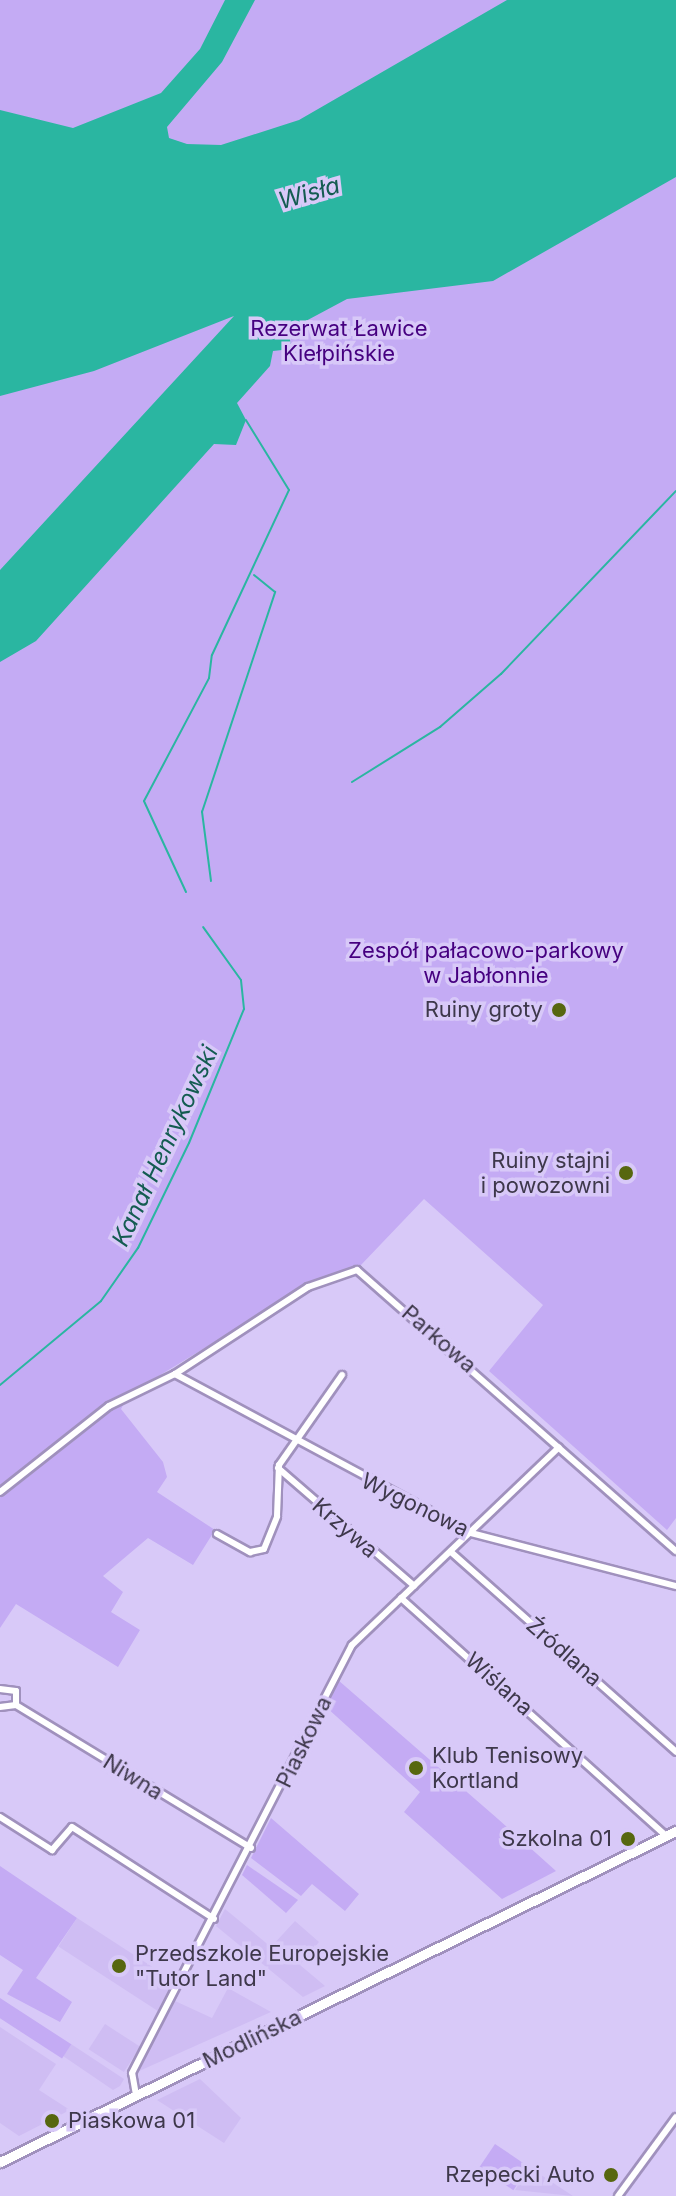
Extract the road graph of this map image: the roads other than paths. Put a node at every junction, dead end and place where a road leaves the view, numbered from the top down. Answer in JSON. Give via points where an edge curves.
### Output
{"nodes":[{"id":1,"x":175,"y":1374,"type":"junction"},
{"id":2,"x":342,"y":1375,"type":"dead end"},
{"id":3,"x":293,"y":1442,"type":"junction"},
{"id":4,"x":559,"y":1447,"type":"junction"},
{"id":5,"x":278,"y":1468,"type":"junction"},
{"id":6,"x":0,"y":1492,"type":"edge"},
{"id":7,"x":471,"y":1533,"type":"junction"},
{"id":8,"x":217,"y":1534,"type":"dead end"},
{"id":9,"x":676,"y":1551,"type":"edge"},
{"id":10,"x":451,"y":1552,"type":"junction"},
{"id":11,"x":414,"y":1586,"type":"junction"},
{"id":12,"x":676,"y":1586,"type":"edge"},
{"id":13,"x":401,"y":1598,"type":"junction"},
{"id":14,"x":0,"y":1689,"type":"edge"},
{"id":15,"x":16,"y":1705,"type":"junction"},
{"id":16,"x":0,"y":1707,"type":"edge"},
{"id":17,"x":676,"y":1752,"type":"edge"},
{"id":18,"x":0,"y":1817,"type":"edge"},
{"id":19,"x":676,"y":1831,"type":"edge"},
{"id":20,"x":666,"y":1836,"type":"junction"},
{"id":21,"x":251,"y":1848,"type":"junction"},
{"id":22,"x":214,"y":1919,"type":"junction"},
{"id":23,"x":136,"y":2095,"type":"junction"},
{"id":24,"x":676,"y":2117,"type":"edge"},
{"id":25,"x":0,"y":2162,"type":"edge"},
{"id":26,"x":618,"y":2196,"type":"edge"}],
"edges":[{"from":1,"to":3,"type":"street","name":"Wygonowa"},
{"from":1,"to":4,"type":"street","name":"Parkowa","via":[[308,1287],[357,1270]]},
{"from":1,"to":6,"type":"street","via":[[109,1406]]},
{"from":2,"to":3,"type":"street","name":"Krzywa"},
{"from":3,"to":5,"type":"street","name":"Krzywa"},
{"from":3,"to":7,"type":"street","name":"Wygonowa"},
{"from":4,"to":7,"type":"street","name":"Piaskowa"},
{"from":4,"to":9,"type":"street","name":"Parkowa"},
{"from":5,"to":8,"type":"street","name":"Krzywa","via":[[277,1516],[261,1551]]},
{"from":5,"to":11,"type":"street","name":"Krzywa"},
{"from":7,"to":10,"type":"street","name":"Piaskowa"},
{"from":7,"to":12,"type":"street","name":"Wygonowa"},
{"from":10,"to":11,"type":"street","name":"Piaskowa"},
{"from":10,"to":17,"type":"street","name":"Źródlana"},
{"from":11,"to":13,"type":"street","name":"Piaskowa"},
{"from":13,"to":20,"type":"street","name":"Wiślana"},
{"from":13,"to":21,"type":"street","name":"Piaskowa","via":[[344,1657]]},
{"from":14,"to":15,"type":"street","name":"Niwna","via":[[16,1691]]},
{"from":15,"to":16,"type":"street"},
{"from":15,"to":21,"type":"street","name":"Niwna"},
{"from":18,"to":22,"type":"street","via":[[54,1851],[72,1827]]},
{"from":19,"to":20,"type":"main road","name":"Modlińska"},
{"from":20,"to":23,"type":"main road","name":"Modlińska"},
{"from":21,"to":22,"type":"street","name":"Piaskowa"},
{"from":22,"to":23,"type":"street","name":"Piaskowa","via":[[132,2073]]},
{"from":23,"to":25,"type":"main road","name":"Modlińska"},
{"from":24,"to":26,"type":"street"}]}
